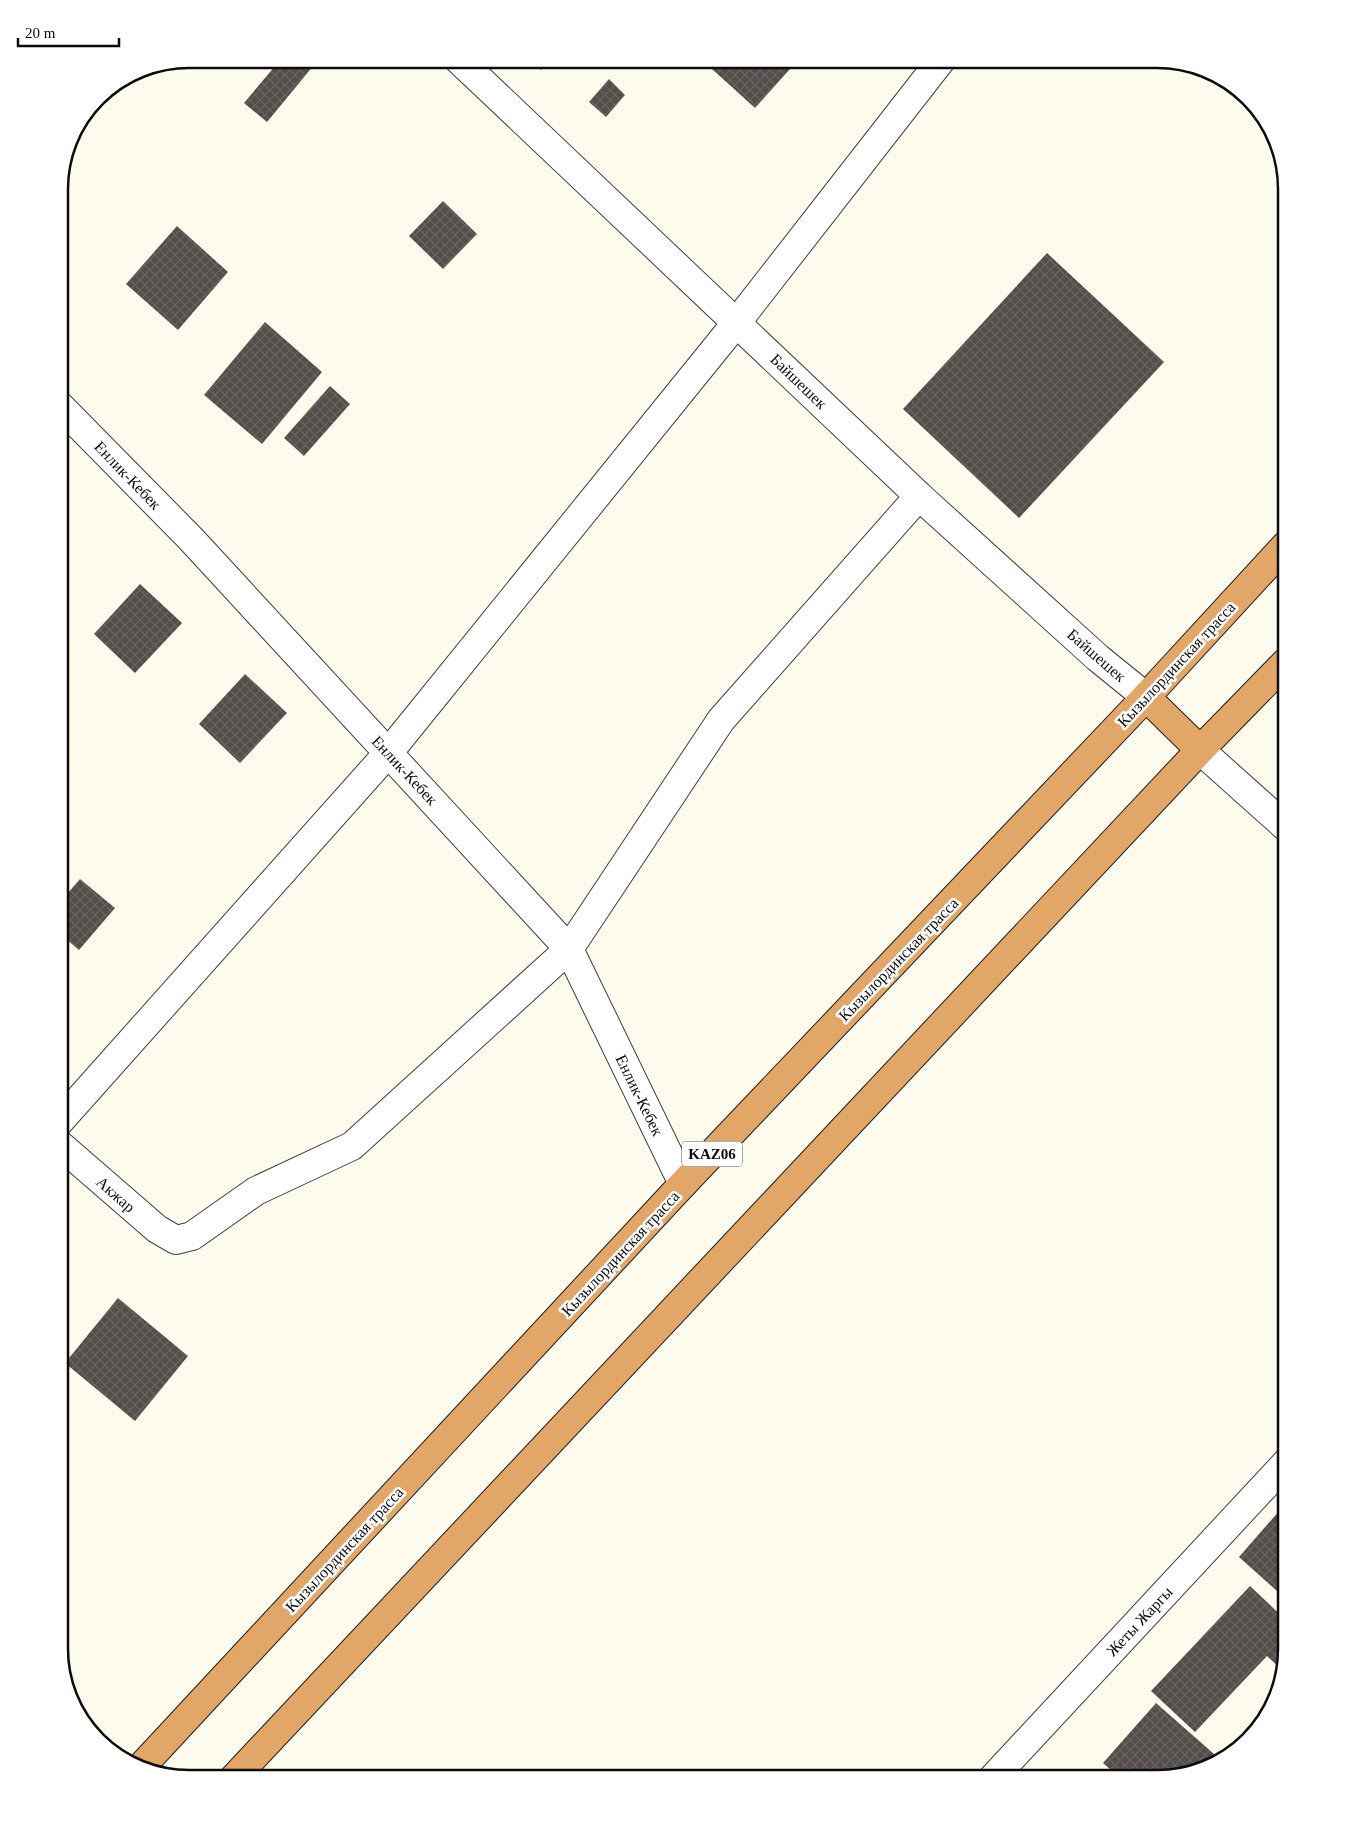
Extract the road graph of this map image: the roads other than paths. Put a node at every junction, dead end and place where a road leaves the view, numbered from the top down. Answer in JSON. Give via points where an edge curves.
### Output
{"nodes":[{"id":1,"x":468,"y":68,"type":"edge"},
{"id":2,"x":935,"y":68,"type":"edge"},
{"id":3,"x":737,"y":322,"type":"junction"},
{"id":4,"x":68,"y":413,"type":"edge"},
{"id":5,"x":919,"y":496,"type":"junction"},
{"id":6,"x":1278,"y":554,"type":"edge"},
{"id":7,"x":1278,"y":670,"type":"edge"},
{"id":8,"x":1146,"y":697,"type":"junction"},
{"id":9,"x":1200,"y":750,"type":"junction"},
{"id":10,"x":389,"y":752,"type":"junction"},
{"id":11,"x":1278,"y":820,"type":"edge"},
{"id":12,"x":569,"y":949,"type":"junction"},
{"id":13,"x":68,"y":1112,"type":"edge"},
{"id":14,"x":68,"y":1152,"type":"edge"},
{"id":15,"x":684,"y":1184,"type":"junction"},
{"id":16,"x":1278,"y":1472,"type":"edge"},
{"id":17,"x":145,"y":1762,"type":"edge"},
{"id":18,"x":241,"y":1770,"type":"edge"},
{"id":19,"x":1000,"y":1770,"type":"edge"}],
"edges":[{"from":1,"to":3,"type":"street","name":"Байшешек"},
{"from":2,"to":3,"type":"street"},
{"from":3,"to":5,"type":"street","name":"Байшешек"},
{"from":3,"to":10,"type":"street"},
{"from":4,"to":10,"type":"street","name":"Енлик-Кебек","via":[[191,539]]},
{"from":5,"to":8,"type":"street","name":"Байшешек","via":[[1098,658]]},
{"from":5,"to":12,"type":"street","via":[[721,720]]},
{"from":6,"to":8,"type":"highway","name":"Кызылординская трасса","number":"KАZ06"},
{"from":7,"to":9,"type":"highway"},
{"from":8,"to":9,"type":"highway"},
{"from":8,"to":15,"type":"highway","name":"Кызылординская трасса","number":"KАZ06"},
{"from":9,"to":11,"type":"street"},
{"from":9,"to":18,"type":"highway"},
{"from":10,"to":12,"type":"street","name":"Енлик-Кебек"},
{"from":10,"to":13,"type":"street"},
{"from":12,"to":14,"type":"street","name":"Акжар","via":[[352,1146],[256,1192],[192,1236],[176,1240],[157,1229]]},
{"from":12,"to":15,"type":"street","name":"Енлик-Кебек"},
{"from":15,"to":17,"type":"highway","name":"Кызылординская трасса","number":"KАZ06"},
{"from":16,"to":19,"type":"street","name":"Жеты Жаргы"}]}
